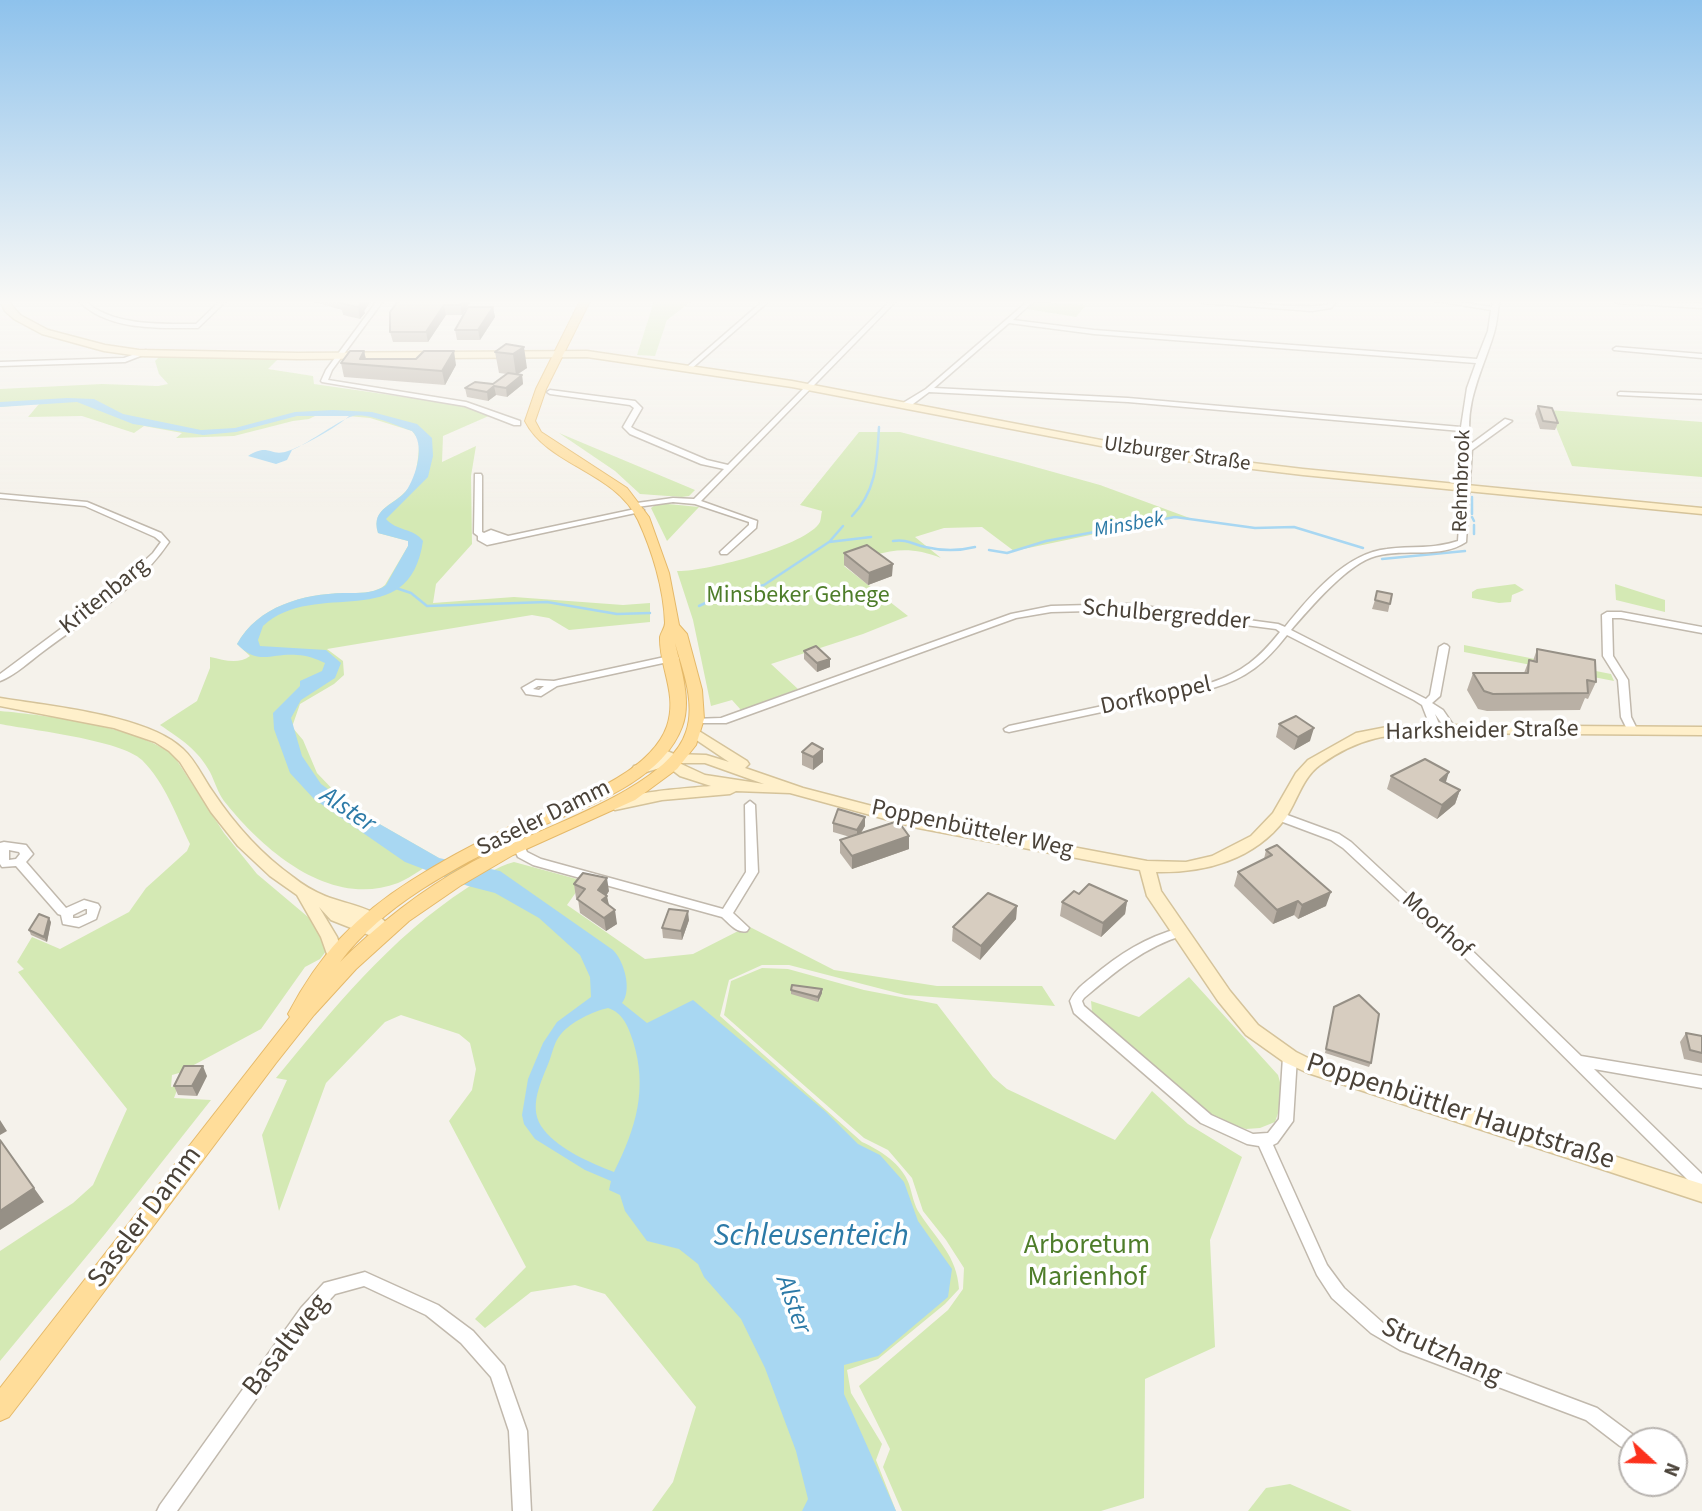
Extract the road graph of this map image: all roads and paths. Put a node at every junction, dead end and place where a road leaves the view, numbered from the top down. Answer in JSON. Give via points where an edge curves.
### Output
{"nodes":[{"id":1,"x":328,"y":372,"type":"edge"},
{"id":2,"x":554,"y":372,"type":"edge"},
{"id":3,"x":557,"y":372,"type":"edge"},
{"id":4,"x":711,"y":372,"type":"edge"},
{"id":5,"x":824,"y":372,"type":"edge"},
{"id":6,"x":949,"y":372,"type":"edge"},
{"id":7,"x":1476,"y":372,"type":"edge"},
{"id":8,"x":809,"y":387,"type":"junction"},
{"id":9,"x":928,"y":390,"type":"junction"},
{"id":10,"x":550,"y":392,"type":"junction"},
{"id":11,"x":1620,"y":394,"type":"dead end"},
{"id":12,"x":1702,"y":397,"type":"edge"},
{"id":13,"x":906,"y":405,"type":"junction"},
{"id":14,"x":1508,"y":421,"type":"dead end"},
{"id":15,"x":517,"y":423,"type":"dead end"},
{"id":16,"x":1464,"y":429,"type":"junction"},
{"id":17,"x":1468,"y":449,"type":"junction"},
{"id":18,"x":581,"y":463,"type":"junction"},
{"id":19,"x":729,"y":468,"type":"junction"},
{"id":20,"x":478,"y":477,"type":"dead end"},
{"id":21,"x":1465,"y":488,"type":"junction"},
{"id":22,"x":0,"y":496,"type":"edge"},
{"id":23,"x":696,"y":502,"type":"junction"},
{"id":24,"x":639,"y":508,"type":"junction"},
{"id":25,"x":1702,"y":511,"type":"edge"},
{"id":26,"x":724,"y":552,"type":"dead end"},
{"id":27,"x":1702,"y":630,"type":"edge"},
{"id":28,"x":1286,"y":632,"type":"junction"},
{"id":29,"x":1444,"y":647,"type":"dead end"},
{"id":30,"x":678,"y":658,"type":"junction"},
{"id":31,"x":0,"y":678,"type":"edge"},
{"id":32,"x":554,"y":684,"type":"dead end"},
{"id":33,"x":0,"y":702,"type":"edge"},
{"id":34,"x":1426,"y":703,"type":"junction"},
{"id":35,"x":20,"y":708,"type":"junction"},
{"id":36,"x":0,"y":709,"type":"edge"},
{"id":37,"x":695,"y":727,"type":"junction"},
{"id":38,"x":1009,"y":729,"type":"dead end"},
{"id":39,"x":1443,"y":729,"type":"junction"},
{"id":40,"x":1633,"y":731,"type":"junction"},
{"id":41,"x":1702,"y":731,"type":"edge"},
{"id":42,"x":670,"y":756,"type":"junction"},
{"id":43,"x":765,"y":777,"type":"junction"},
{"id":44,"x":746,"y":788,"type":"junction"},
{"id":45,"x":798,"y":790,"type":"junction"},
{"id":46,"x":750,"y":805,"type":"dead end"},
{"id":47,"x":606,"y":807,"type":"junction"},
{"id":48,"x":1279,"y":816,"type":"junction"},
{"id":49,"x":514,"y":839,"type":"junction"},
{"id":50,"x":2,"y":844,"type":"edge"},
{"id":51,"x":1147,"y":866,"type":"junction"},
{"id":52,"x":303,"y":891,"type":"junction"},
{"id":53,"x":68,"y":913,"type":"dead end"},
{"id":54,"x":726,"y":914,"type":"junction"},
{"id":55,"x":372,"y":926,"type":"junction"},
{"id":56,"x":743,"y":928,"type":"dead end"},
{"id":57,"x":1180,"y":932,"type":"junction"},
{"id":58,"x":334,"y":953,"type":"junction"},
{"id":59,"x":292,"y":1028,"type":"junction"},
{"id":60,"x":1290,"y":1057,"type":"junction"},
{"id":61,"x":1577,"y":1061,"type":"junction"},
{"id":62,"x":1702,"y":1082,"type":"edge"},
{"id":63,"x":1264,"y":1142,"type":"junction"},
{"id":64,"x":1702,"y":1184,"type":"edge"},
{"id":65,"x":1702,"y":1193,"type":"edge"},
{"id":66,"x":8,"y":1395,"type":"edge"},
{"id":67,"x":0,"y":1408,"type":"edge"},
{"id":68,"x":1618,"y":1434,"type":"edge"},
{"id":69,"x":166,"y":1511,"type":"edge"},
{"id":70,"x":522,"y":1511,"type":"edge"}],
"edges":[{"from":1,"to":15,"type":"street","via":[[325,382],[466,404]]},
{"from":2,"to":18,"type":"main road","via":[[530,421],[537,434]]},
{"from":3,"to":10,"type":"main road"},
{"from":4,"to":8,"type":"main road","name":"Ulzburger Straße"},
{"from":5,"to":8,"type":"street"},
{"from":6,"to":9,"type":"street"},
{"from":7,"to":16,"type":"street","name":"Rehmbrook"},
{"from":8,"to":13,"type":"main road","name":"Ulzburger Straße"},
{"from":8,"to":19,"type":"street"},
{"from":9,"to":13,"type":"street"},
{"from":9,"to":16,"type":"street","via":[[1128,400]]},
{"from":10,"to":18,"type":"main road","via":[[544,426]]},
{"from":10,"to":19,"type":"street","via":[[632,403],[638,408],[626,427],[633,432]]},
{"from":11,"to":12,"type":"street"},
{"from":13,"to":21,"type":"main road","name":"Ulzburger Straße","via":[[1169,456]]},
{"from":14,"to":17,"type":"street"},
{"from":16,"to":17,"type":"street","name":"Rehmbrook"},
{"from":17,"to":21,"type":"street","name":"Rehmbrook"},
{"from":18,"to":24,"type":"main road","via":[[624,491]]},
{"from":19,"to":23,"type":"street"},
{"from":20,"to":24,"type":"street","via":[[478,533],[483,536],[491,533],[507,539]]},
{"from":21,"to":25,"type":"main road","name":"Ulzburger Straße"},
{"from":21,"to":28,"type":"street","name":"Rehmbrook","via":[[1462,542],[1364,557]]},
{"from":22,"to":31,"type":"street","name":"Kritenbarg","via":[[87,504],[165,542],[127,581]]},
{"from":23,"to":24,"type":"street","via":[[673,500]]},
{"from":23,"to":26,"type":"street","via":[[752,521],[753,526]]},
{"from":24,"to":30,"type":"main road","via":[[672,626],[667,635]]},
{"from":27,"to":40,"type":"street","via":[[1607,615],[1608,656],[1623,680],[1626,717]]},
{"from":28,"to":34,"type":"street","name":"Schulbergredder"},
{"from":28,"to":37,"type":"street","name":"Schulbergredder","via":[[1248,621],[1137,608],[1051,609],[1014,616],[722,722]]},
{"from":28,"to":38,"type":"street","name":"Dorfkoppel","via":[[1249,670],[1226,681]]},
{"from":29,"to":34,"type":"street","via":[[1435,696]]},
{"from":30,"to":32,"type":"street"},
{"from":30,"to":37,"type":"main road","via":[[696,702]]},
{"from":30,"to":42,"type":"main road","via":[[678,709]]},
{"from":33,"to":35,"type":"main road"},
{"from":34,"to":39,"type":"street"},
{"from":35,"to":36,"type":"main road"},
{"from":35,"to":52,"type":"main road","via":[[116,725],[168,743],[196,772],[209,798],[244,844]]},
{"from":37,"to":42,"type":"main road"},
{"from":37,"to":43,"type":"main road","via":[[703,740]]},
{"from":39,"to":40,"type":"main road","name":"Harksheider Straße"},
{"from":39,"to":48,"type":"main road","name":"Harksheider Straße","via":[[1379,732],[1343,744],[1301,776]]},
{"from":40,"to":41,"type":"main road","name":"Harksheider Straße"},
{"from":42,"to":43,"type":"main road","name":"Poppenbütteler Weg","via":[[706,759]]},
{"from":42,"to":44,"type":"main road","name":"Poppenbütteler Weg","via":[[684,773]]},
{"from":42,"to":47,"type":"main road","via":[[643,787]]},
{"from":42,"to":49,"type":"main road","name":"Saseler Damm","via":[[638,769]]},
{"from":43,"to":45,"type":"main road","name":"Poppenbütteler Weg"},
{"from":44,"to":45,"type":"main road","name":"Poppenbütteler Weg"},
{"from":44,"to":47,"type":"main road","via":[[662,795]]},
{"from":45,"to":51,"type":"main road","name":"Poppenbütteler Weg","via":[[950,830]]},
{"from":46,"to":54,"type":"street","via":[[752,872]]},
{"from":47,"to":49,"type":"main road","name":"Saseler Damm"},
{"from":48,"to":51,"type":"main road","name":"Harksheider Straße","via":[[1256,840],[1216,861],[1186,867]]},
{"from":48,"to":61,"type":"street","name":"Moorhof","via":[[1347,845],[1454,940]]},
{"from":49,"to":54,"type":"street","via":[[522,854],[545,864]]},
{"from":49,"to":55,"type":"main road","name":"Saseler Damm","via":[[433,895]]},
{"from":49,"to":55,"type":"main road","name":"Saseler Damm","via":[[466,857],[414,888]]},
{"from":50,"to":53,"type":"street","via":[[5,863],[19,862]]},
{"from":51,"to":57,"type":"main road","name":"Poppenbüttler Hauptstraße","via":[[1153,892]]},
{"from":52,"to":55,"type":"main road","via":[[324,902],[337,916]]},
{"from":52,"to":58,"type":"main road"},
{"from":54,"to":56,"type":"street"},
{"from":55,"to":58,"type":"main road","name":"Saseler Damm"},
{"from":55,"to":59,"type":"main road","name":"Saseler Damm"},
{"from":57,"to":60,"type":"main road","name":"Poppenbüttler Hauptstraße","via":[[1252,1030]]},
{"from":57,"to":63,"type":"street","via":[[1159,937],[1125,957],[1076,1002],[1206,1119],[1235,1135]]},
{"from":58,"to":59,"type":"main road","name":"Saseler Damm","via":[[308,990]]},
{"from":59,"to":66,"type":"main road","name":"Saseler Damm"},
{"from":60,"to":63,"type":"street","via":[[1286,1121],[1280,1132]]},
{"from":60,"to":65,"type":"main road","name":"Poppenbüttler Hauptstraße"},
{"from":61,"to":62,"type":"street"},
{"from":61,"to":64,"type":"street","name":"Moorhof"},
{"from":63,"to":68,"type":"street","name":"Strutzhang","via":[[1322,1270],[1338,1293],[1377,1328],[1406,1344],[1591,1414]]},
{"from":66,"to":67,"type":"main road","name":"Saseler Damm"},
{"from":69,"to":70,"type":"street","name":"Basaltweg","via":[[307,1313],[330,1289],[365,1279],[432,1310],[467,1336],[498,1372],[518,1431]]}]}
